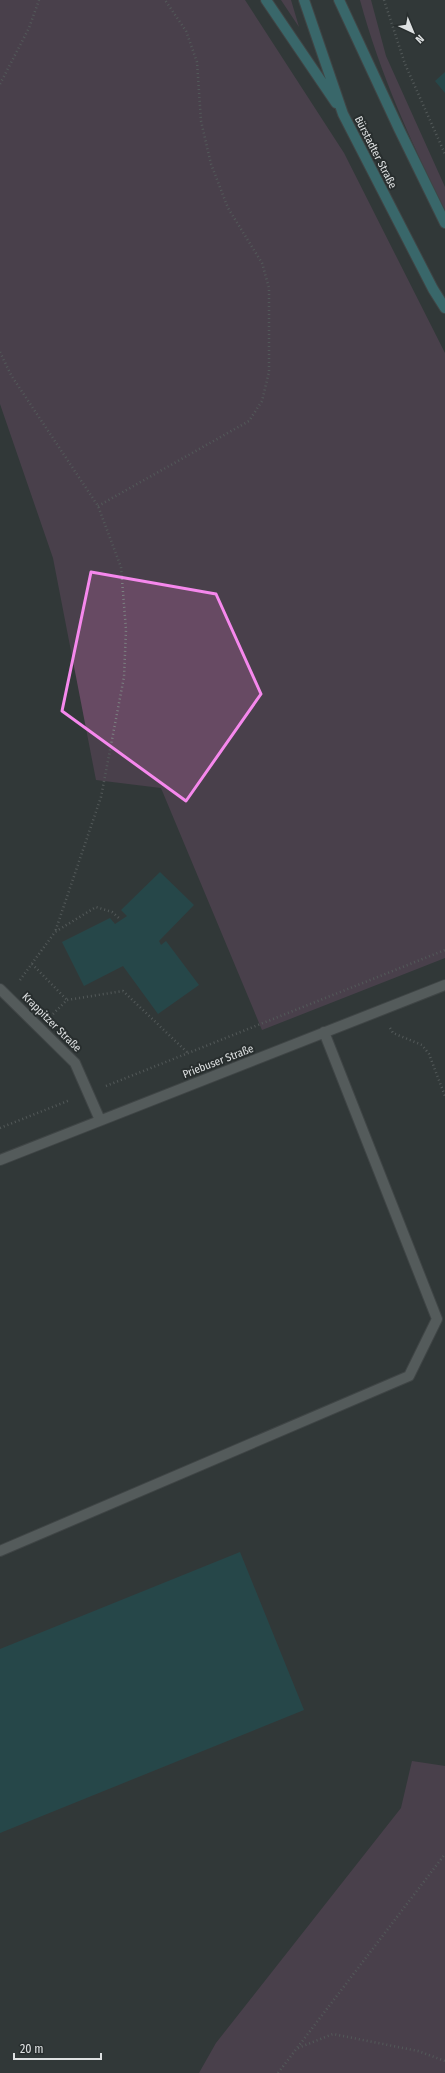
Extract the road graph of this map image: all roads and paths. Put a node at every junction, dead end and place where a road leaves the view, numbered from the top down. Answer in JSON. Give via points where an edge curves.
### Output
{"nodes":[{"id":1,"x":40,"y":0,"type":"edge"},
{"id":2,"x":165,"y":0,"type":"edge"},
{"id":3,"x":266,"y":0,"type":"edge"},
{"id":4,"x":304,"y":0,"type":"edge"},
{"id":5,"x":339,"y":0,"type":"edge"},
{"id":6,"x":344,"y":0,"type":"edge"},
{"id":7,"x":384,"y":0,"type":"edge"},
{"id":8,"x":348,"y":21,"type":"junction"},
{"id":9,"x":0,"y":84,"type":"edge"},
{"id":10,"x":343,"y":114,"type":"junction"},
{"id":11,"x":445,"y":154,"type":"edge"},
{"id":12,"x":445,"y":223,"type":"edge"},
{"id":13,"x":445,"y":308,"type":"edge"},
{"id":14,"x":0,"y":352,"type":"edge"},
{"id":15,"x":98,"y":506,"type":"junction"},
{"id":16,"x":119,"y":918,"type":"dead end"},
{"id":17,"x":56,"y":932,"type":"junction"},
{"id":18,"x":445,"y":950,"type":"edge"},
{"id":19,"x":32,"y":964,"type":"junction"},
{"id":20,"x":445,"y":986,"type":"edge"},
{"id":21,"x":4,"y":993,"type":"edge"},
{"id":22,"x":67,"y":1000,"type":"junction"},
{"id":23,"x":381,"y":1009,"type":"junction"},
{"id":24,"x":40,"y":1027,"type":"junction"},
{"id":25,"x":324,"y":1032,"type":"junction"},
{"id":26,"x":188,"y":1053,"type":"junction"},
{"id":27,"x":88,"y":1093,"type":"junction"},
{"id":28,"x":445,"y":1096,"type":"edge"},
{"id":29,"x":100,"y":1120,"type":"junction"},
{"id":30,"x":0,"y":1128,"type":"edge"},
{"id":31,"x":0,"y":1160,"type":"edge"},
{"id":32,"x":0,"y":1551,"type":"edge"},
{"id":33,"x":445,"y":1854,"type":"edge"},
{"id":34,"x":298,"y":2048,"type":"junction"},
{"id":35,"x":445,"y":2061,"type":"edge"},
{"id":36,"x":278,"y":2073,"type":"edge"}],
"edges":[{"from":1,"to":9,"type":"path"},
{"from":2,"to":15,"type":"path","via":[[186,32],[197,62],[201,121],[211,164],[228,208],[262,262],[269,288],[269,372],[262,401],[249,421]]},
{"from":3,"to":10,"type":"main road"},
{"from":4,"to":10,"type":"main road","name":"Bürstadter Straße"},
{"from":5,"to":8,"type":"main road"},
{"from":6,"to":8,"type":"main road"},
{"from":7,"to":11,"type":"path","via":[[405,64]]},
{"from":8,"to":12,"type":"main road"},
{"from":10,"to":13,"type":"main road","name":"Bürstadter Straße"},
{"from":14,"to":15,"type":"path","via":[[11,375]]},
{"from":15,"to":17,"type":"path","via":[[121,566],[126,630],[124,677],[101,797]]},
{"from":16,"to":17,"type":"path","via":[[112,912],[96,907]]},
{"from":17,"to":19,"type":"path"},
{"from":18,"to":26,"type":"path"},
{"from":19,"to":21,"type":"path"},
{"from":19,"to":22,"type":"path"},
{"from":20,"to":23,"type":"street","name":"Priebuser Straße"},
{"from":21,"to":24,"type":"street","name":"Krappitzer Straße"},
{"from":22,"to":24,"type":"path"},
{"from":22,"to":26,"type":"path","via":[[123,991]]},
{"from":23,"to":25,"type":"street","name":"Priebuser Straße"},
{"from":23,"to":28,"type":"path","via":[[393,1033],[422,1045],[425,1049]]},
{"from":24,"to":27,"type":"street","name":"Krappitzer Straße","via":[[75,1063]]},
{"from":25,"to":29,"type":"street","name":"Priebuser Straße"},
{"from":25,"to":32,"type":"street","via":[[437,1319],[409,1376]]},
{"from":26,"to":27,"type":"path"},
{"from":27,"to":29,"type":"street","name":"Krappitzer Straße"},
{"from":27,"to":30,"type":"path"},
{"from":29,"to":31,"type":"street","name":"Priebuser Straße"},
{"from":33,"to":34,"type":"path"},
{"from":34,"to":35,"type":"path","via":[[333,2034],[418,2051]]},
{"from":34,"to":36,"type":"path"}]}
